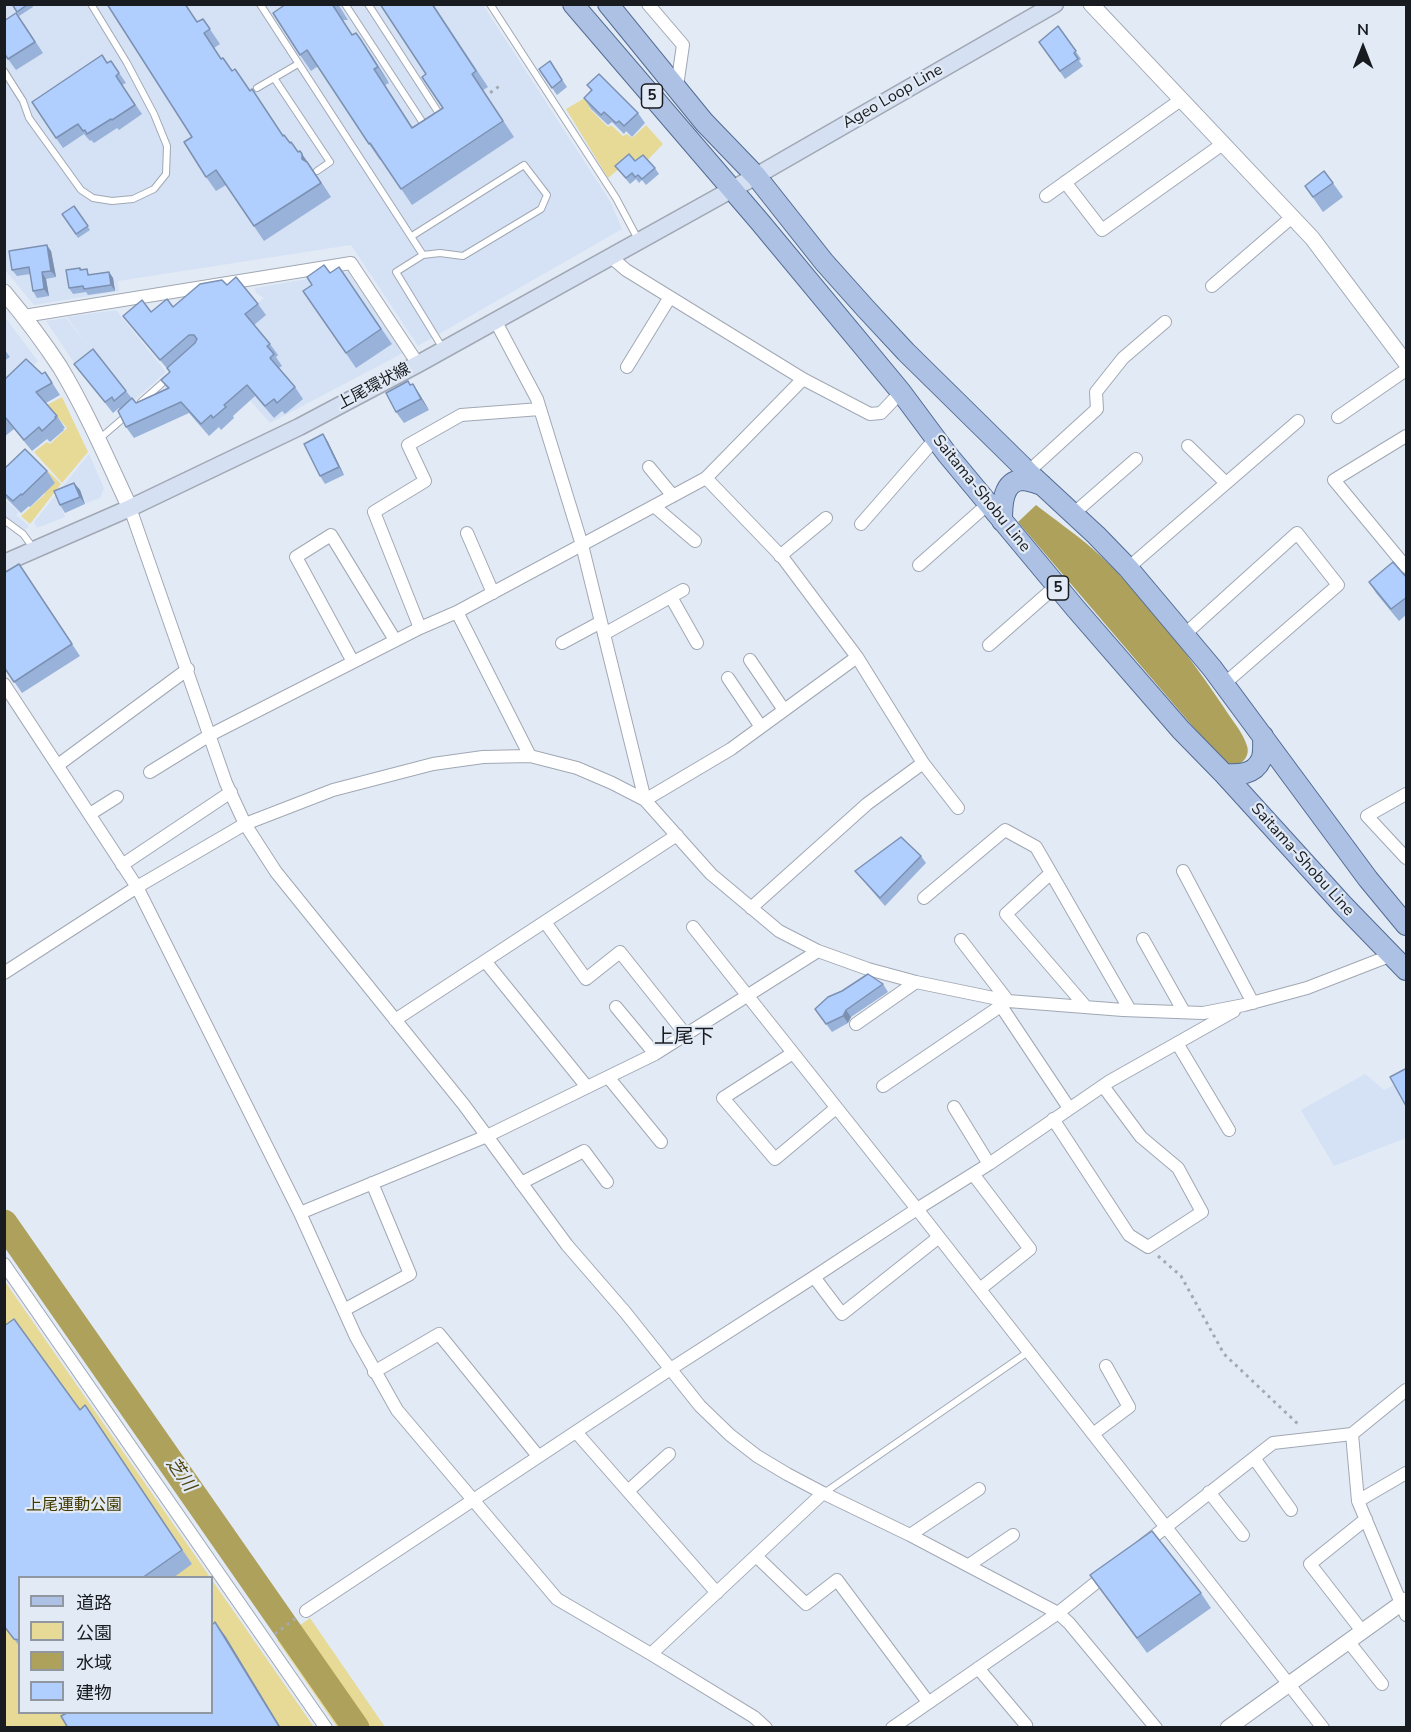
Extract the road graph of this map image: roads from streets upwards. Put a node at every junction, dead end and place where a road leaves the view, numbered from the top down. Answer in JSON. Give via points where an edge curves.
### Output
{"nodes":[{"id":1,"x":573,"y":4,"type":"edge"},
{"id":2,"x":608,"y":4,"type":"edge"},
{"id":3,"x":648,"y":4,"type":"edge"},
{"id":4,"x":1055,"y":4,"type":"edge"},
{"id":5,"x":1091,"y":4,"type":"edge"},
{"id":6,"x":677,"y":86,"type":"junction"},
{"id":7,"x":1182,"y":99,"type":"junction"},
{"id":8,"x":1224,"y":143,"type":"junction"},
{"id":9,"x":756,"y":176,"type":"junction"},
{"id":10,"x":1065,"y":182,"type":"junction"},
{"id":11,"x":731,"y":188,"type":"junction"},
{"id":12,"x":1046,"y":196,"type":"dead end"},
{"id":13,"x":1292,"y":217,"type":"junction"},
{"id":14,"x":611,"y":257,"type":"junction"},
{"id":15,"x":1212,"y":286,"type":"dead end"},
{"id":16,"x":4,"y":292,"type":"edge"},
{"id":17,"x":670,"y":297,"type":"junction"},
{"id":18,"x":24,"y":316,"type":"junction"},
{"id":19,"x":496,"y":322,"type":"junction"},
{"id":20,"x":1165,"y":322,"type":"dead end"},
{"id":21,"x":1407,"y":363,"type":"edge"},
{"id":22,"x":418,"y":364,"type":"junction"},
{"id":23,"x":627,"y":366,"type":"dead end"},
{"id":24,"x":1407,"y":370,"type":"edge"},
{"id":25,"x":803,"y":379,"type":"junction"},
{"id":26,"x":901,"y":392,"type":"junction"},
{"id":27,"x":540,"y":409,"type":"junction"},
{"id":28,"x":1338,"y":417,"type":"dead end"},
{"id":29,"x":1298,"y":420,"type":"dead end"},
{"id":30,"x":1407,"y":436,"type":"edge"},
{"id":31,"x":936,"y":438,"type":"junction"},
{"id":32,"x":1188,"y":446,"type":"dead end"},
{"id":33,"x":1136,"y":459,"type":"dead end"},
{"id":34,"x":649,"y":467,"type":"dead end"},
{"id":35,"x":706,"y":478,"type":"junction"},
{"id":36,"x":1035,"y":478,"type":"junction"},
{"id":37,"x":1226,"y":483,"type":"junction"},
{"id":38,"x":673,"y":496,"type":"junction"},
{"id":39,"x":988,"y":504,"type":"junction"},
{"id":40,"x":654,"y":506,"type":"junction"},
{"id":41,"x":130,"y":508,"type":"junction"},
{"id":42,"x":1073,"y":514,"type":"junction"},
{"id":43,"x":826,"y":518,"type":"dead end"},
{"id":44,"x":1002,"y":521,"type":"junction"},
{"id":45,"x":861,"y":524,"type":"dead end"},
{"id":46,"x":468,"y":533,"type":"dead end"},
{"id":47,"x":695,"y":541,"type":"dead end"},
{"id":48,"x":582,"y":545,"type":"junction"},
{"id":49,"x":780,"y":556,"type":"junction"},
{"id":50,"x":4,"y":563,"type":"edge"},
{"id":51,"x":920,"y":565,"type":"dead end"},
{"id":52,"x":1407,"y":567,"type":"edge"},
{"id":53,"x":1128,"y":568,"type":"junction"},
{"id":54,"x":1056,"y":586,"type":"junction"},
{"id":55,"x":683,"y":590,"type":"dead end"},
{"id":56,"x":493,"y":593,"type":"junction"},
{"id":57,"x":671,"y":597,"type":"junction"},
{"id":58,"x":457,"y":612,"type":"junction"},
{"id":59,"x":420,"y":628,"type":"junction"},
{"id":60,"x":603,"y":628,"type":"junction"},
{"id":61,"x":1184,"y":635,"type":"junction"},
{"id":62,"x":395,"y":640,"type":"junction"},
{"id":63,"x":562,"y":643,"type":"dead end"},
{"id":64,"x":697,"y":643,"type":"dead end"},
{"id":65,"x":989,"y":645,"type":"dead end"},
{"id":66,"x":857,"y":657,"type":"junction"},
{"id":67,"x":750,"y":660,"type":"dead end"},
{"id":68,"x":353,"y":662,"type":"junction"},
{"id":69,"x":188,"y":669,"type":"junction"},
{"id":70,"x":728,"y":678,"type":"dead end"},
{"id":71,"x":4,"y":684,"type":"edge"},
{"id":72,"x":1224,"y":684,"type":"junction"},
{"id":73,"x":784,"y":710,"type":"junction"},
{"id":74,"x":760,"y":727,"type":"junction"},
{"id":75,"x":210,"y":735,"type":"junction"},
{"id":76,"x":1263,"y":736,"type":"junction"},
{"id":77,"x":530,"y":756,"type":"junction"},
{"id":78,"x":923,"y":763,"type":"junction"},
{"id":79,"x":58,"y":765,"type":"junction"},
{"id":80,"x":150,"y":772,"type":"dead end"},
{"id":81,"x":1224,"y":774,"type":"junction"},
{"id":82,"x":231,"y":792,"type":"junction"},
{"id":83,"x":1407,"y":794,"type":"edge"},
{"id":84,"x":117,"y":797,"type":"dead end"},
{"id":85,"x":645,"y":800,"type":"junction"},
{"id":86,"x":958,"y":808,"type":"dead end"},
{"id":87,"x":90,"y":814,"type":"junction"},
{"id":88,"x":245,"y":824,"type":"junction"},
{"id":89,"x":677,"y":835,"type":"junction"},
{"id":90,"x":1407,"y":858,"type":"edge"},
{"id":91,"x":122,"y":865,"type":"junction"},
{"id":92,"x":1183,"y":871,"type":"dead end"},
{"id":93,"x":1050,"y":873,"type":"junction"},
{"id":94,"x":137,"y":887,"type":"junction"},
{"id":95,"x":924,"y":898,"type":"dead end"},
{"id":96,"x":751,"y":908,"type":"junction"},
{"id":97,"x":544,"y":922,"type":"junction"},
{"id":98,"x":1407,"y":925,"type":"edge"},
{"id":99,"x":693,"y":927,"type":"dead end"},
{"id":100,"x":1143,"y":939,"type":"dead end"},
{"id":101,"x":961,"y":940,"type":"dead end"},
{"id":102,"x":818,"y":951,"type":"junction"},
{"id":103,"x":1392,"y":956,"type":"junction"},
{"id":104,"x":485,"y":961,"type":"junction"},
{"id":105,"x":1407,"y":970,"type":"edge"},
{"id":106,"x":4,"y":973,"type":"edge"},
{"id":107,"x":916,"y":982,"type":"junction"},
{"id":108,"x":748,"y":996,"type":"junction"},
{"id":109,"x":1004,"y":1004,"type":"junction"},
{"id":110,"x":1249,"y":1004,"type":"junction"},
{"id":111,"x":616,"y":1007,"type":"dead end"},
{"id":112,"x":1086,"y":1007,"type":"junction"},
{"id":113,"x":1130,"y":1010,"type":"junction"},
{"id":114,"x":1184,"y":1012,"type":"junction"},
{"id":115,"x":395,"y":1020,"type":"junction"},
{"id":116,"x":856,"y":1024,"type":"dead end"},
{"id":117,"x":686,"y":1035,"type":"junction"},
{"id":118,"x":1177,"y":1043,"type":"junction"},
{"id":119,"x":793,"y":1053,"type":"junction"},
{"id":120,"x":655,"y":1054,"type":"junction"},
{"id":121,"x":608,"y":1077,"type":"junction"},
{"id":122,"x":883,"y":1086,"type":"dead end"},
{"id":123,"x":1103,"y":1086,"type":"junction"},
{"id":124,"x":587,"y":1087,"type":"junction"},
{"id":125,"x":954,"y":1107,"type":"dead end"},
{"id":126,"x":836,"y":1108,"type":"junction"},
{"id":127,"x":1069,"y":1108,"type":"junction"},
{"id":128,"x":1053,"y":1119,"type":"junction"},
{"id":129,"x":1229,"y":1130,"type":"dead end"},
{"id":130,"x":487,"y":1136,"type":"junction"},
{"id":131,"x":661,"y":1142,"type":"dead end"},
{"id":132,"x":989,"y":1164,"type":"junction"},
{"id":133,"x":973,"y":1174,"type":"junction"},
{"id":134,"x":607,"y":1182,"type":"dead end"},
{"id":135,"x":372,"y":1183,"type":"junction"},
{"id":136,"x":521,"y":1183,"type":"junction"},
{"id":137,"x":917,"y":1209,"type":"junction"},
{"id":138,"x":300,"y":1213,"type":"junction"},
{"id":139,"x":939,"y":1237,"type":"junction"},
{"id":140,"x":4,"y":1264,"type":"edge"},
{"id":141,"x":814,"y":1277,"type":"junction"},
{"id":142,"x":980,"y":1289,"type":"junction"},
{"id":143,"x":344,"y":1310,"type":"junction"},
{"id":144,"x":1106,"y":1366,"type":"dead end"},
{"id":145,"x":669,"y":1370,"type":"junction"},
{"id":146,"x":374,"y":1372,"type":"junction"},
{"id":147,"x":1407,"y":1390,"type":"edge"},
{"id":148,"x":576,"y":1432,"type":"junction"},
{"id":149,"x":1093,"y":1434,"type":"junction"},
{"id":150,"x":1352,"y":1434,"type":"junction"},
{"id":151,"x":669,"y":1454,"type":"dead end"},
{"id":152,"x":538,"y":1456,"type":"junction"},
{"id":153,"x":1254,"y":1458,"type":"junction"},
{"id":154,"x":1407,"y":1473,"type":"edge"},
{"id":155,"x":979,"y":1489,"type":"dead end"},
{"id":156,"x":628,"y":1491,"type":"junction"},
{"id":157,"x":1209,"y":1492,"type":"junction"},
{"id":158,"x":823,"y":1493,"type":"junction"},
{"id":159,"x":473,"y":1500,"type":"junction"},
{"id":160,"x":1358,"y":1501,"type":"junction"},
{"id":161,"x":1291,"y":1510,"type":"dead end"},
{"id":162,"x":1366,"y":1519,"type":"junction"},
{"id":163,"x":1165,"y":1527,"type":"junction"},
{"id":164,"x":1243,"y":1534,"type":"dead end"},
{"id":165,"x":910,"y":1535,"type":"junction"},
{"id":166,"x":1013,"y":1535,"type":"dead end"},
{"id":167,"x":757,"y":1557,"type":"junction"},
{"id":168,"x":969,"y":1565,"type":"junction"},
{"id":169,"x":717,"y":1593,"type":"junction"},
{"id":170,"x":1405,"y":1606,"type":"edge"},
{"id":171,"x":306,"y":1611,"type":"road end"},
{"id":172,"x":1058,"y":1613,"type":"junction"},
{"id":173,"x":1362,"y":1631,"type":"junction"},
{"id":174,"x":1348,"y":1641,"type":"junction"},
{"id":175,"x":651,"y":1654,"type":"junction"},
{"id":176,"x":978,"y":1668,"type":"junction"},
{"id":177,"x":1288,"y":1684,"type":"junction"},
{"id":178,"x":1382,"y":1684,"type":"dead end"},
{"id":179,"x":928,"y":1702,"type":"junction"},
{"id":180,"x":326,"y":1728,"type":"edge"},
{"id":181,"x":766,"y":1728,"type":"edge"},
{"id":182,"x":892,"y":1728,"type":"edge"},
{"id":183,"x":1024,"y":1728,"type":"edge"},
{"id":184,"x":1156,"y":1728,"type":"edge"},
{"id":185,"x":1228,"y":1728,"type":"edge"},
{"id":186,"x":1323,"y":1728,"type":"edge"}],
"edges":[{"from":1,"to":11,"type":"main road","name":"Saitama-Shobu Line","number":"5"},
{"from":2,"to":6,"type":"main road","number":"5"},
{"from":3,"to":6,"type":"street","via":[[683,45]]},
{"from":4,"to":9,"type":"main road","name":"Ageo Loop Line"},
{"from":5,"to":7,"type":"street"},
{"from":6,"to":9,"type":"main road","number":"5"},
{"from":7,"to":8,"type":"street"},
{"from":7,"to":10,"type":"street"},
{"from":8,"to":10,"type":"street","via":[[1102,230]]},
{"from":8,"to":13,"type":"street"},
{"from":9,"to":11,"type":"main road","name":"Ageo Loop Line"},
{"from":9,"to":36,"type":"main road","number":"5","via":[[824,262],[906,352]]},
{"from":10,"to":12,"type":"street"},
{"from":11,"to":14,"type":"main road","name":"上尾環状線"},
{"from":11,"to":26,"type":"main road","name":"Saitama-Shobu Line","number":"5"},
{"from":13,"to":15,"type":"street"},
{"from":13,"to":21,"type":"street"},
{"from":14,"to":17,"type":"street"},
{"from":14,"to":19,"type":"main road","name":"上尾環状線"},
{"from":16,"to":18,"type":"street"},
{"from":17,"to":23,"type":"street"},
{"from":17,"to":25,"type":"street"},
{"from":18,"to":22,"type":"street","via":[[351,263]]},
{"from":18,"to":41,"type":"street","via":[[59,367]]},
{"from":19,"to":22,"type":"main road","name":"上尾環状線"},
{"from":19,"to":27,"type":"street"},
{"from":20,"to":36,"type":"street","via":[[1123,358],[1096,392],[1097,409]]},
{"from":22,"to":41,"type":"main road","name":"上尾環状線","via":[[299,427]]},
{"from":24,"to":28,"type":"street"},
{"from":25,"to":26,"type":"street","via":[[870,414],[881,413]]},
{"from":25,"to":35,"type":"street"},
{"from":26,"to":31,"type":"main road","name":"Saitama-Shobu Line","number":"5"},
{"from":27,"to":48,"type":"street"},
{"from":27,"to":59,"type":"street","via":[[461,415],[408,445],[425,481],[374,512]]},
{"from":29,"to":37,"type":"street"},
{"from":30,"to":52,"type":"street","via":[[1334,480]]},
{"from":31,"to":39,"type":"main road","name":"Saitama-Shobu Line","number":"5"},
{"from":31,"to":45,"type":"street"},
{"from":32,"to":37,"type":"street"},
{"from":33,"to":42,"type":"street"},
{"from":34,"to":38,"type":"street"},
{"from":35,"to":38,"type":"street"},
{"from":35,"to":49,"type":"street"},
{"from":36,"to":42,"type":"main road","number":"5"},
{"from":36,"to":44,"type":"main road","via":[[1014,483],[1002,497]]},
{"from":37,"to":53,"type":"street"},
{"from":38,"to":40,"type":"street"},
{"from":39,"to":44,"type":"main road","name":"Saitama-Shobu Line","number":"5"},
{"from":39,"to":51,"type":"street"},
{"from":40,"to":47,"type":"street"},
{"from":40,"to":48,"type":"street"},
{"from":41,"to":50,"type":"main road","name":"上尾環状線"},
{"from":41,"to":69,"type":"street"},
{"from":42,"to":53,"type":"main road","number":"5"},
{"from":43,"to":49,"type":"street"},
{"from":44,"to":54,"type":"main road","name":"Saitama-Shobu Line","number":"5"},
{"from":46,"to":56,"type":"street"},
{"from":48,"to":56,"type":"street"},
{"from":48,"to":60,"type":"street"},
{"from":49,"to":66,"type":"street"},
{"from":53,"to":61,"type":"main road","number":"5"},
{"from":54,"to":65,"type":"street"},
{"from":54,"to":81,"type":"main road","name":"Saitama-Shobu Line","number":"5"},
{"from":55,"to":57,"type":"street"},
{"from":56,"to":58,"type":"street"},
{"from":57,"to":60,"type":"street"},
{"from":57,"to":64,"type":"street"},
{"from":58,"to":59,"type":"street"},
{"from":58,"to":77,"type":"street"},
{"from":59,"to":62,"type":"street"},
{"from":60,"to":63,"type":"street"},
{"from":60,"to":85,"type":"street"},
{"from":61,"to":72,"type":"main road","number":"5"},
{"from":61,"to":72,"type":"street","via":[[1297,533],[1338,585]]},
{"from":62,"to":68,"type":"street"},
{"from":62,"to":68,"type":"street","via":[[332,535],[296,557]]},
{"from":66,"to":73,"type":"street"},
{"from":66,"to":78,"type":"street"},
{"from":67,"to":73,"type":"street"},
{"from":68,"to":75,"type":"street"},
{"from":69,"to":75,"type":"street"},
{"from":69,"to":79,"type":"street"},
{"from":70,"to":74,"type":"street"},
{"from":71,"to":79,"type":"street"},
{"from":72,"to":76,"type":"main road","number":"5"},
{"from":73,"to":74,"type":"street"},
{"from":74,"to":85,"type":"street","via":[[731,749]]},
{"from":75,"to":80,"type":"street"},
{"from":75,"to":82,"type":"street"},
{"from":76,"to":81,"type":"main road","via":[[1262,759],[1252,770],[1240,776]]},
{"from":76,"to":98,"type":"main road","number":"5","via":[[1368,879]]},
{"from":77,"to":85,"type":"street","via":[[577,768]]},
{"from":77,"to":88,"type":"street","via":[[433,764],[333,790]]},
{"from":78,"to":86,"type":"street"},
{"from":78,"to":96,"type":"street","via":[[867,804]]},
{"from":79,"to":87,"type":"street"},
{"from":81,"to":103,"type":"main road","name":"Saitama-Shobu Line","number":"5"},
{"from":82,"to":88,"type":"street"},
{"from":82,"to":91,"type":"street"},
{"from":83,"to":90,"type":"street","via":[[1367,816]]},
{"from":84,"to":87,"type":"street"},
{"from":85,"to":89,"type":"street"},
{"from":87,"to":91,"type":"street"},
{"from":88,"to":94,"type":"street"},
{"from":88,"to":115,"type":"street","via":[[276,872]]},
{"from":89,"to":96,"type":"street","via":[[711,874]]},
{"from":89,"to":97,"type":"street"},
{"from":91,"to":94,"type":"street"},
{"from":92,"to":110,"type":"street"},
{"from":93,"to":95,"type":"street","via":[[1036,847],[1005,830]]},
{"from":93,"to":112,"type":"street","via":[[1006,914]]},
{"from":93,"to":113,"type":"street"},
{"from":94,"to":106,"type":"street"},
{"from":94,"to":138,"type":"street"},
{"from":96,"to":102,"type":"street","via":[[779,931]]},
{"from":97,"to":104,"type":"street"},
{"from":97,"to":117,"type":"street","via":[[586,979],[620,952]]},
{"from":99,"to":108,"type":"street"},
{"from":100,"to":114,"type":"street"},
{"from":101,"to":109,"type":"street"},
{"from":102,"to":107,"type":"street"},
{"from":102,"to":108,"type":"street"},
{"from":103,"to":105,"type":"main road","name":"Saitama-Shobu Line","number":"5"},
{"from":103,"to":110,"type":"street","via":[[1307,988]]},
{"from":104,"to":115,"type":"street"},
{"from":104,"to":124,"type":"street"},
{"from":107,"to":109,"type":"street"},
{"from":107,"to":116,"type":"street"},
{"from":108,"to":117,"type":"street"},
{"from":108,"to":119,"type":"street"},
{"from":109,"to":112,"type":"street"},
{"from":109,"to":122,"type":"street"},
{"from":109,"to":127,"type":"street"},
{"from":110,"to":114,"type":"street","via":[[1203,1013]]},
{"from":110,"to":118,"type":"street"},
{"from":111,"to":120,"type":"street"},
{"from":112,"to":113,"type":"street"},
{"from":113,"to":114,"type":"street"},
{"from":115,"to":130,"type":"street"},
{"from":117,"to":120,"type":"street"},
{"from":118,"to":123,"type":"street"},
{"from":118,"to":129,"type":"street"},
{"from":119,"to":126,"type":"street"},
{"from":119,"to":126,"type":"street","via":[[723,1098],[775,1159]]},
{"from":120,"to":121,"type":"street"},
{"from":121,"to":124,"type":"street"},
{"from":121,"to":131,"type":"street"},
{"from":123,"to":127,"type":"street"},
{"from":123,"to":128,"type":"street","via":[[1141,1137],[1179,1168],[1202,1212],[1148,1247],[1130,1235]]},
{"from":124,"to":130,"type":"street"},
{"from":125,"to":132,"type":"street"},
{"from":126,"to":137,"type":"street"},
{"from":127,"to":128,"type":"street"},
{"from":128,"to":132,"type":"street"},
{"from":130,"to":135,"type":"street"},
{"from":130,"to":136,"type":"street"},
{"from":132,"to":133,"type":"street"},
{"from":133,"to":137,"type":"street"},
{"from":133,"to":142,"type":"street","via":[[1030,1249]]},
{"from":134,"to":136,"type":"street","via":[[584,1151]]},
{"from":135,"to":138,"type":"street"},
{"from":135,"to":143,"type":"street","via":[[410,1274]]},
{"from":136,"to":145,"type":"street"},
{"from":137,"to":139,"type":"street"},
{"from":137,"to":141,"type":"street"},
{"from":138,"to":143,"type":"street"},
{"from":139,"to":141,"type":"street","via":[[842,1314]]},
{"from":139,"to":142,"type":"street"},
{"from":140,"to":180,"type":"street"},
{"from":141,"to":145,"type":"street"},
{"from":142,"to":149,"type":"street"},
{"from":143,"to":146,"type":"street"},
{"from":144,"to":149,"type":"street","via":[[1129,1407]]},
{"from":145,"to":148,"type":"street"},
{"from":145,"to":158,"type":"street","via":[[730,1435],[758,1456]]},
{"from":146,"to":152,"type":"street","via":[[439,1334]]},
{"from":146,"to":159,"type":"street","via":[[397,1410]]},
{"from":147,"to":150,"type":"street"},
{"from":148,"to":152,"type":"street"},
{"from":148,"to":156,"type":"street"},
{"from":149,"to":163,"type":"street"},
{"from":150,"to":153,"type":"street","via":[[1274,1443]]},
{"from":150,"to":160,"type":"street"},
{"from":151,"to":156,"type":"street"},
{"from":152,"to":159,"type":"street"},
{"from":153,"to":157,"type":"street"},
{"from":153,"to":161,"type":"street"},
{"from":154,"to":160,"type":"street"},
{"from":155,"to":165,"type":"street"},
{"from":156,"to":169,"type":"street"},
{"from":157,"to":163,"type":"street"},
{"from":157,"to":164,"type":"street"},
{"from":158,"to":165,"type":"street"},
{"from":158,"to":167,"type":"street"},
{"from":159,"to":171,"type":"street"},
{"from":159,"to":175,"type":"street","via":[[557,1599]]},
{"from":160,"to":162,"type":"street"},
{"from":162,"to":170,"type":"street"},
{"from":162,"to":173,"type":"street","via":[[1310,1564]]},
{"from":163,"to":172,"type":"street"},
{"from":163,"to":177,"type":"street"},
{"from":165,"to":168,"type":"street"},
{"from":166,"to":168,"type":"street"},
{"from":167,"to":169,"type":"street"},
{"from":167,"to":179,"type":"street","via":[[807,1604],[837,1580]]},
{"from":168,"to":172,"type":"street"},
{"from":169,"to":175,"type":"street"},
{"from":170,"to":173,"type":"street"},
{"from":172,"to":176,"type":"street"},
{"from":172,"to":184,"type":"street"},
{"from":173,"to":174,"type":"street"},
{"from":174,"to":177,"type":"street"},
{"from":174,"to":178,"type":"street"},
{"from":175,"to":181,"type":"street"},
{"from":176,"to":179,"type":"street"},
{"from":176,"to":183,"type":"street","via":[[1026,1725]]},
{"from":177,"to":185,"type":"street"},
{"from":177,"to":186,"type":"street"},
{"from":179,"to":182,"type":"street"}]}
